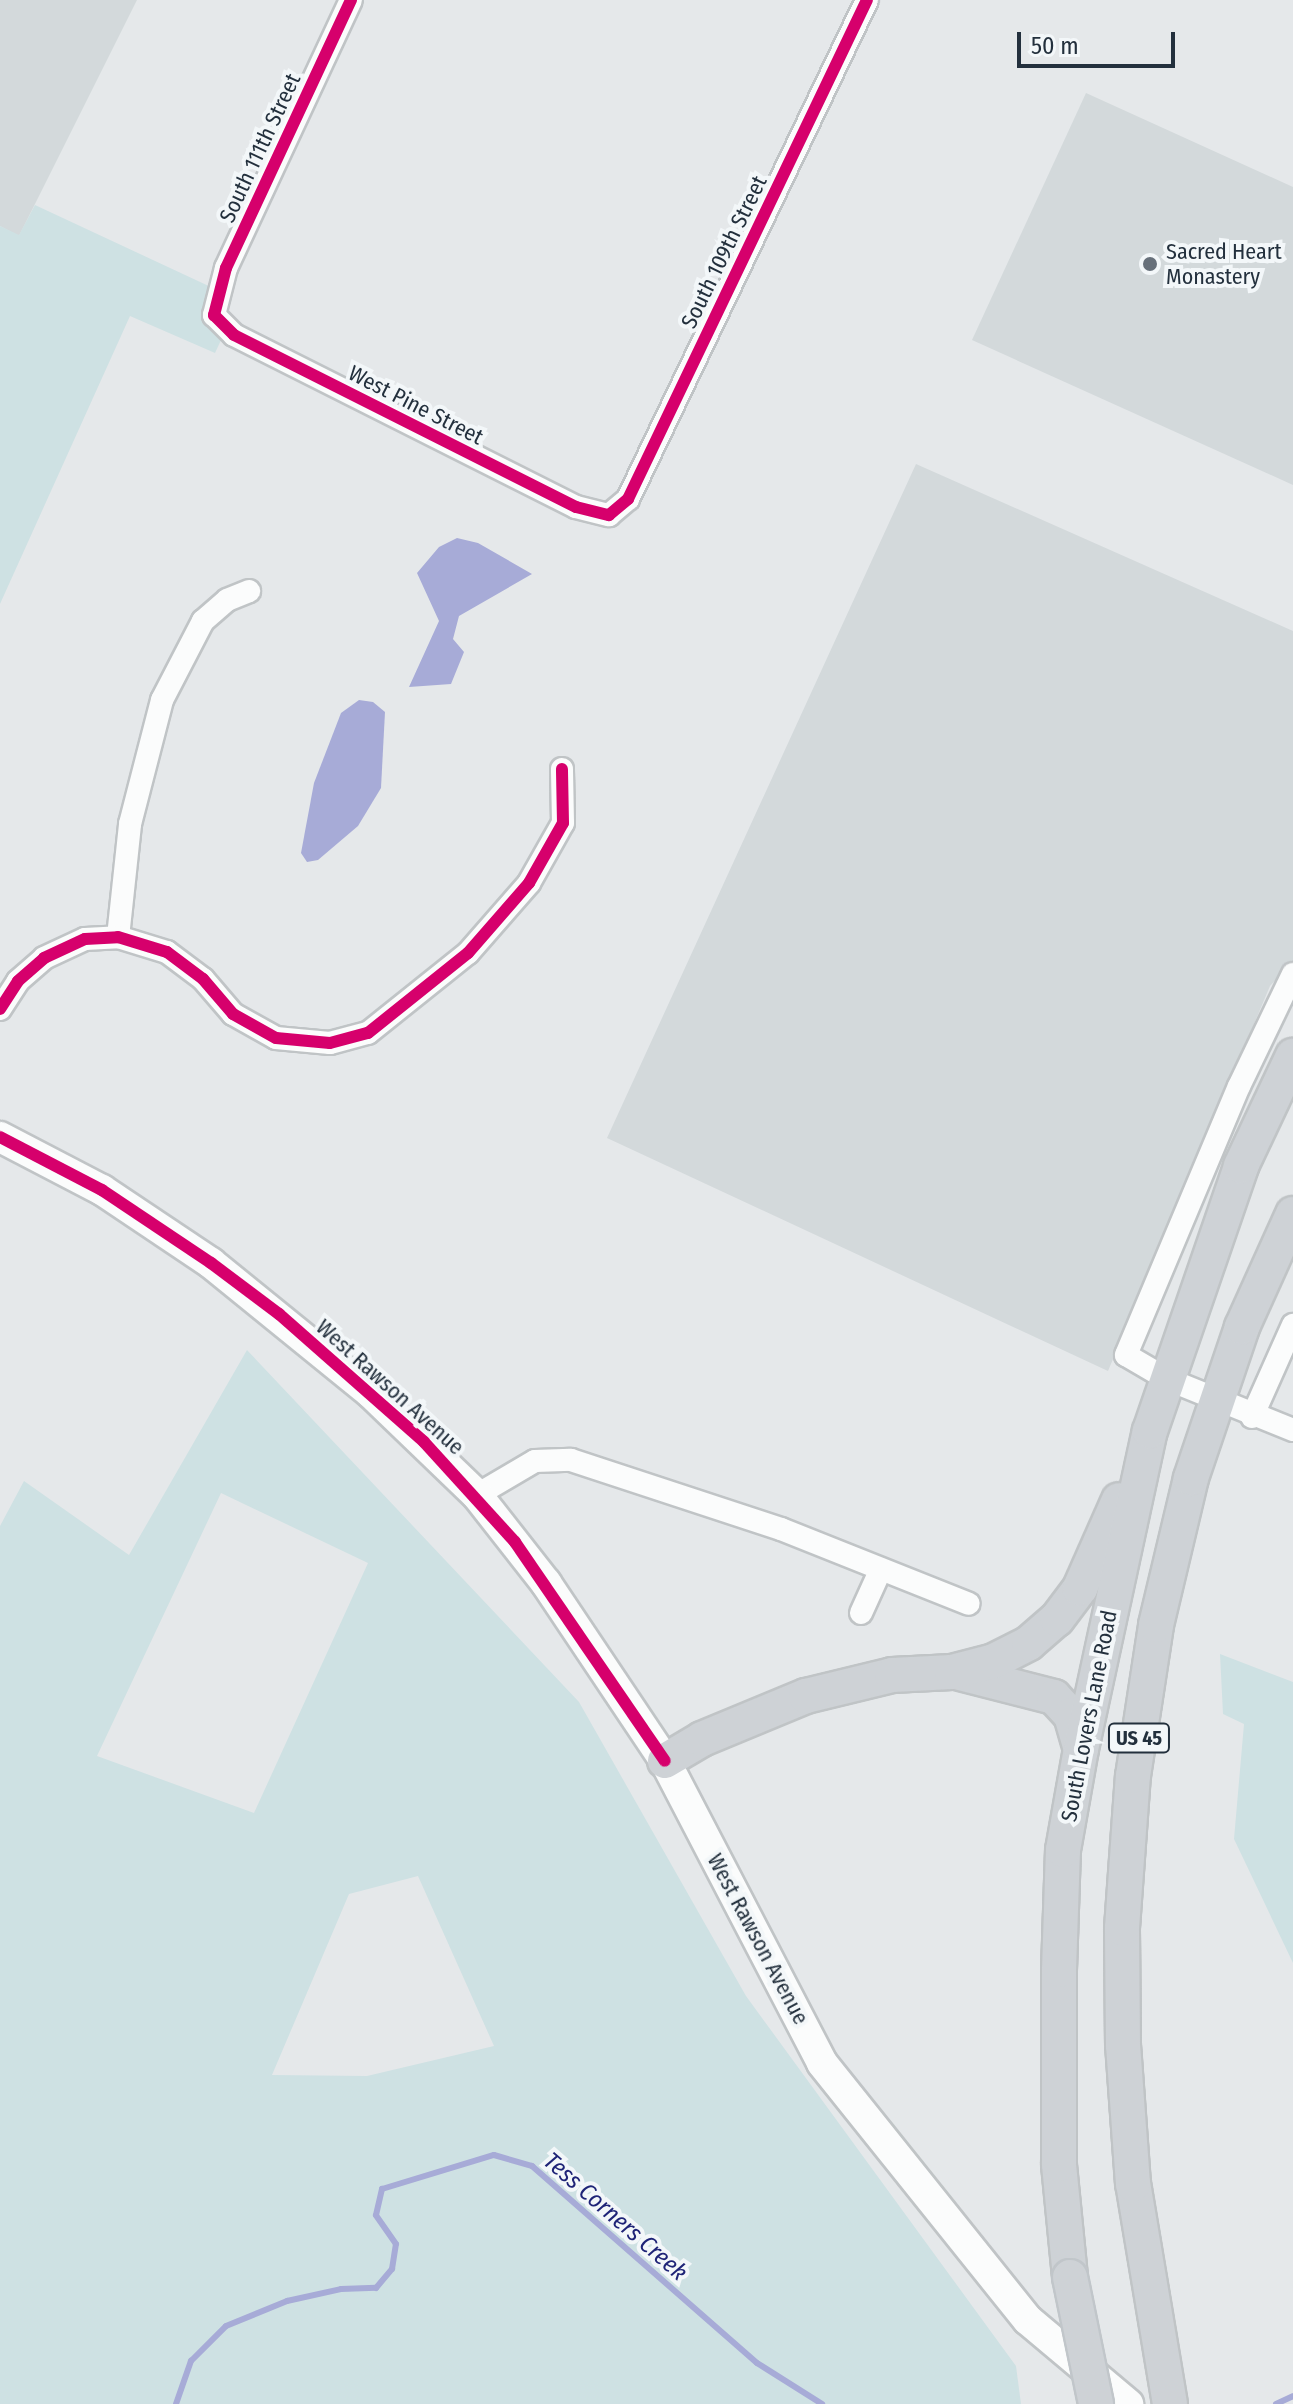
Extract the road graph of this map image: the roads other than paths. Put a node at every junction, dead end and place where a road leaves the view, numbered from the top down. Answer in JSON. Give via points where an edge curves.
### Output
{"nodes":[{"id":1,"x":351,"y":0,"type":"edge"},
{"id":2,"x":867,"y":0,"type":"edge"},
{"id":3,"x":214,"y":315,"type":"joint"},
{"id":4,"x":609,"y":515,"type":"joint"},
{"id":5,"x":249,"y":591,"type":"dead end"},
{"id":6,"x":562,"y":769,"type":"dead end"},
{"id":7,"x":118,"y":937,"type":"junction"},
{"id":8,"x":1293,"y":974,"type":"edge"},
{"id":9,"x":0,"y":1009,"type":"edge"},
{"id":10,"x":1293,"y":1056,"type":"edge"},
{"id":11,"x":0,"y":1137,"type":"edge"},
{"id":12,"x":1293,"y":1214,"type":"edge"},
{"id":13,"x":1293,"y":1325,"type":"edge"},
{"id":14,"x":1191,"y":1389,"type":"junction"},
{"id":15,"x":1252,"y":1417,"type":"junction"},
{"id":16,"x":1293,"y":1430,"type":"edge"},
{"id":17,"x":1150,"y":1431,"type":"junction"},
{"id":18,"x":477,"y":1495,"type":"junction"},
{"id":19,"x":881,"y":1569,"type":"junction"},
{"id":20,"x":969,"y":1604,"type":"dead end"},
{"id":21,"x":861,"y":1613,"type":"dead end"},
{"id":22,"x":952,"y":1672,"type":"junction"},
{"id":23,"x":1081,"y":1749,"type":"junction"},
{"id":24,"x":665,"y":1761,"type":"junction"},
{"id":25,"x":1096,"y":2404,"type":"edge"},
{"id":26,"x":1128,"y":2404,"type":"edge"},
{"id":27,"x":1170,"y":2404,"type":"edge"}],
"edges":[{"from":1,"to":3,"type":"street","name":"South 111th Street","via":[[226,268]]},
{"from":2,"to":4,"type":"street","name":"South 109th Street","via":[[628,499]]},
{"from":3,"to":4,"type":"street","name":"West Pine Street","via":[[234,335],[262,350],[576,507]]},
{"from":5,"to":7,"type":"street","via":[[219,605],[203,621],[162,700],[130,824]]},
{"from":6,"to":7,"type":"street","via":[[563,823],[529,883],[468,953],[368,1033],[330,1043],[276,1038],[233,1014],[203,979],[167,952]]},
{"from":7,"to":9,"type":"street","via":[[85,939],[54,952],[18,981]]},
{"from":8,"to":14,"type":"street","via":[[1239,1086],[1126,1355]]},
{"from":10,"to":14,"type":"main road","name":"South Lovers Lane Road","number":"US 45","via":[[1241,1166]]},
{"from":11,"to":18,"type":"street","name":"West Rawson Avenue","via":[[102,1190],[211,1263],[371,1393]]},
{"from":12,"to":14,"type":"main road","name":"South Lovers Lane Road","number":"US 45"},
{"from":13,"to":15,"type":"street"},
{"from":14,"to":15,"type":"street"},
{"from":14,"to":17,"type":"main road","name":"South Lovers Lane Road","number":"US 45"},
{"from":14,"to":27,"type":"main road","name":"South Lovers Lane Road","number":"US 45","via":[[1133,1776],[1122,1928],[1133,2184]]},
{"from":15,"to":16,"type":"street"},
{"from":17,"to":22,"type":"main road","via":[[1080,1588],[1057,1619],[1029,1643],[994,1661]]},
{"from":17,"to":23,"type":"main road","name":"South Lovers Lane Road","number":"US 45"},
{"from":18,"to":19,"type":"street","via":[[535,1461],[571,1460],[781,1529]]},
{"from":18,"to":24,"type":"street","name":"West Rawson Avenue","via":[[546,1583]]},
{"from":19,"to":20,"type":"street"},
{"from":19,"to":21,"type":"street"},
{"from":22,"to":23,"type":"main road","via":[[1054,1697],[1071,1715]]},
{"from":22,"to":24,"type":"main road","via":[[892,1675],[806,1696],[702,1739]]},
{"from":23,"to":25,"type":"main road","name":"South Lovers Lane Road","number":"US 45","bridge":true,"via":[[1063,1850],[1059,2164],[1070,2277]]},
{"from":24,"to":26,"type":"street","name":"West Rawson Avenue","via":[[822,2063],[1028,2320]]}]}
